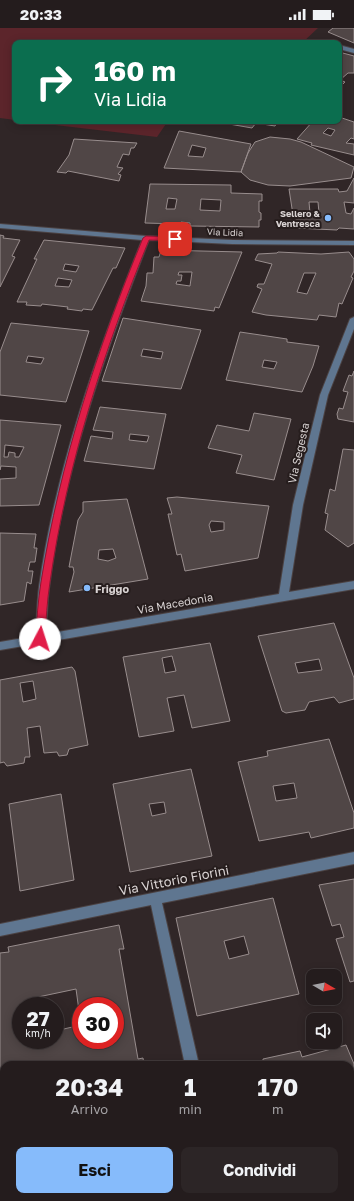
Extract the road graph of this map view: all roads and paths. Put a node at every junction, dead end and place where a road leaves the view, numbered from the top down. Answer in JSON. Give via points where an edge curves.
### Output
{"nodes":[{"id":1,"x":342,"y":48,"type":"edge"},
{"id":2,"x":354,"y":51,"type":"edge"},
{"id":3,"x":0,"y":226,"type":"edge"},
{"id":4,"x":146,"y":238,"type":"junction"},
{"id":5,"x":354,"y":243,"type":"edge"},
{"id":6,"x":354,"y":318,"type":"edge"},
{"id":7,"x":354,"y":585,"type":"edge"},
{"id":8,"x":283,"y":597,"type":"junction"},
{"id":9,"x":40,"y":639,"type":"junction"},
{"id":10,"x":0,"y":646,"type":"edge"},
{"id":11,"x":354,"y":858,"type":"edge"},
{"id":12,"x":155,"y":898,"type":"junction"},
{"id":13,"x":0,"y":930,"type":"edge"},
{"id":14,"x":191,"y":1061,"type":"edge"}],
"edges":[{"from":1,"to":2,"type":"street"},
{"from":3,"to":4,"type":"street","name":"Via Lidia"},
{"from":4,"to":5,"type":"street","name":"Via Lidia"},
{"from":4,"to":9,"type":"street","via":[[110,329],[80,424],[55,527],[45,583]]},
{"from":6,"to":8,"type":"street","name":"Via Segesta","via":[[324,395],[300,498]]},
{"from":7,"to":8,"type":"street","name":"Via Macedonia"},
{"from":8,"to":9,"type":"street","name":"Via Macedonia"},
{"from":9,"to":10,"type":"street","name":"Via Macedonia"},
{"from":11,"to":12,"type":"street","name":"Via Vittorio Fiorini"},
{"from":12,"to":13,"type":"street","name":"Via Vittorio Fiorini"},
{"from":12,"to":14,"type":"street"}]}
